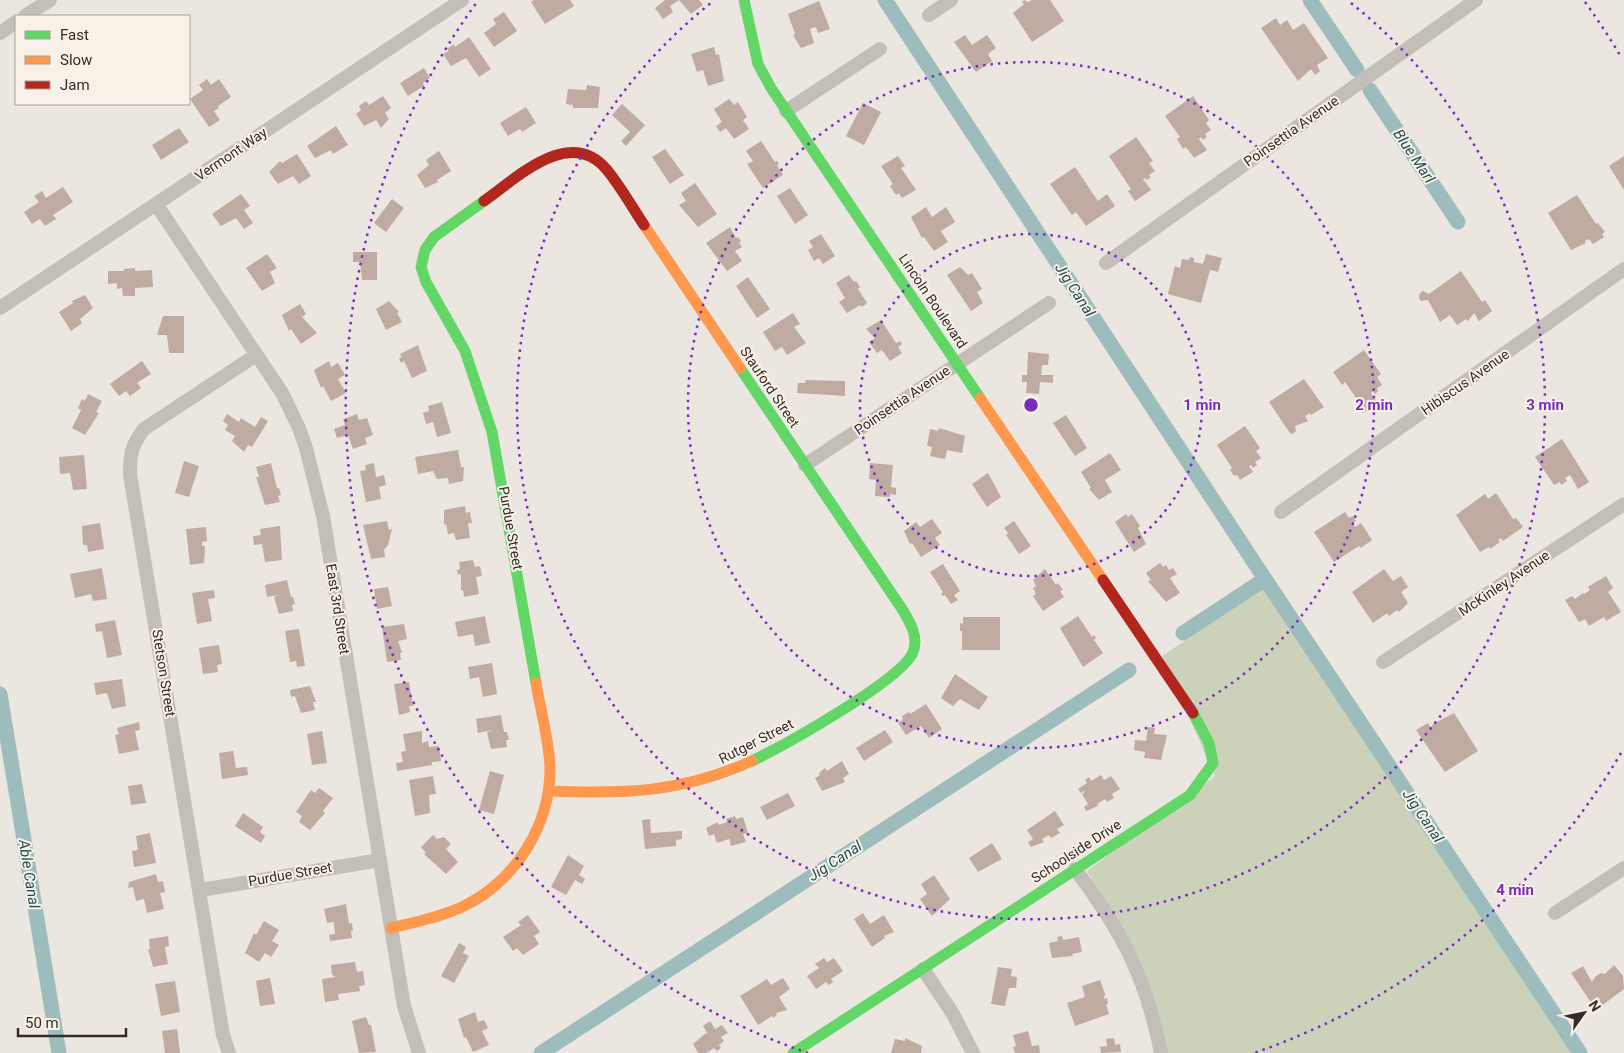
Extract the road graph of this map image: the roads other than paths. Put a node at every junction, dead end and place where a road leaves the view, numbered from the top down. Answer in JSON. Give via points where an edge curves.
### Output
{"nodes":[{"id":1,"x":50,"y":0,"type":"edge"},
{"id":2,"x":462,"y":0,"type":"edge"},
{"id":3,"x":744,"y":0,"type":"edge"},
{"id":4,"x":950,"y":0,"type":"edge"},
{"id":5,"x":1476,"y":0,"type":"edge"},
{"id":6,"x":27,"y":15,"type":"edge"},
{"id":7,"x":929,"y":15,"type":"dead end"},
{"id":8,"x":15,"y":23,"type":"edge"},
{"id":9,"x":0,"y":33,"type":"edge"},
{"id":10,"x":880,"y":49,"type":"dead end"},
{"id":11,"x":786,"y":111,"type":"junction"},
{"id":12,"x":586,"y":153,"type":"joint"},
{"id":13,"x":156,"y":204,"type":"junction"},
{"id":14,"x":1106,"y":263,"type":"dead end"},
{"id":15,"x":1624,"y":269,"type":"edge"},
{"id":16,"x":1049,"y":303,"type":"dead end"},
{"id":17,"x":0,"y":308,"type":"edge"},
{"id":18,"x":256,"y":355,"type":"junction"},
{"id":19,"x":956,"y":364,"type":"junction"},
{"id":20,"x":805,"y":465,"type":"junction"},
{"id":21,"x":1624,"y":504,"type":"edge"},
{"id":22,"x":1281,"y":512,"type":"dead end"},
{"id":23,"x":1122,"y":608,"type":"joint"},
{"id":24,"x":915,"y":646,"type":"joint"},
{"id":25,"x":1383,"y":662,"type":"dead end"},
{"id":26,"x":549,"y":791,"type":"junction"},
{"id":27,"x":380,"y":860,"type":"junction"},
{"id":28,"x":1624,"y":868,"type":"edge"},
{"id":29,"x":1075,"y":869,"type":"junction"},
{"id":30,"x":201,"y":890,"type":"junction"},
{"id":31,"x":1555,"y":914,"type":"dead end"},
{"id":32,"x":391,"y":928,"type":"junction"},
{"id":33,"x":923,"y":968,"type":"junction"},
{"id":34,"x":229,"y":1053,"type":"edge"},
{"id":35,"x":419,"y":1053,"type":"edge"},
{"id":36,"x":794,"y":1053,"type":"edge"},
{"id":37,"x":973,"y":1053,"type":"edge"},
{"id":38,"x":1161,"y":1053,"type":"edge"}],
"edges":[{"from":1,"to":6,"type":"street"},
{"from":2,"to":13,"type":"street","name":"Vermont Way"},
{"from":3,"to":11,"type":"street","name":"Lincoln Boulevard","via":[[758,64]]},
{"from":4,"to":7,"type":"street"},
{"from":5,"to":14,"type":"street","name":"Poinsettia Avenue"},
{"from":8,"to":9,"type":"street"},
{"from":10,"to":11,"type":"street"},
{"from":11,"to":19,"type":"street","name":"Lincoln Boulevard"},
{"from":12,"to":20,"type":"street","name":"Stauford Street","via":[[606,169]]},
{"from":12,"to":26,"type":"street","name":"Purdue Street","via":[[570,151],[552,156],[443,229],[430,240],[422,254],[421,270],[459,339],[483,395],[496,446],[547,747]]},
{"from":13,"to":17,"type":"street","name":"Vermont Way"},
{"from":13,"to":18,"type":"street","name":"East 3rd Street"},
{"from":15,"to":22,"type":"street","name":"Hibiscus Avenue"},
{"from":16,"to":19,"type":"street","name":"Poinsettia Avenue"},
{"from":18,"to":27,"type":"street","name":"East 3rd Street","via":[[282,393],[299,428],[314,474]]},
{"from":18,"to":30,"type":"street","name":"Stetson Street","via":[[144,429],[133,443],[130,458],[130,476]]},
{"from":19,"to":20,"type":"street","name":"Poinsettia Avenue"},
{"from":19,"to":23,"type":"street","name":"Lincoln Boulevard"},
{"from":20,"to":24,"type":"street","name":"Stauford Street","via":[[910,622]]},
{"from":21,"to":25,"type":"street","name":"McKinley Avenue"},
{"from":23,"to":29,"type":"street","name":"Schoolside Drive","via":[[1196,718],[1209,743],[1213,763],[1190,795]]},
{"from":24,"to":26,"type":"street","name":"Rutger Street","via":[[913,656],[902,669],[812,729],[737,770],[714,778],[648,791]]},
{"from":26,"to":32,"type":"street","name":"Purdue Street","via":[[544,814],[529,847],[493,888],[463,907]]},
{"from":27,"to":30,"type":"street","name":"Purdue Street"},
{"from":27,"to":32,"type":"street","name":"East 3rd Street"},
{"from":28,"to":31,"type":"street"},
{"from":29,"to":33,"type":"street","name":"Schoolside Drive"},
{"from":29,"to":38,"type":"street","via":[[1107,915],[1138,970],[1154,1018]]},
{"from":30,"to":34,"type":"street","name":"Stetson Street","via":[[223,1036]]},
{"from":32,"to":35,"type":"street","name":"East 3rd Street","via":[[404,1006]]},
{"from":33,"to":36,"type":"street","name":"Schoolside Drive"},
{"from":33,"to":37,"type":"street","via":[[953,1014]]}]}
